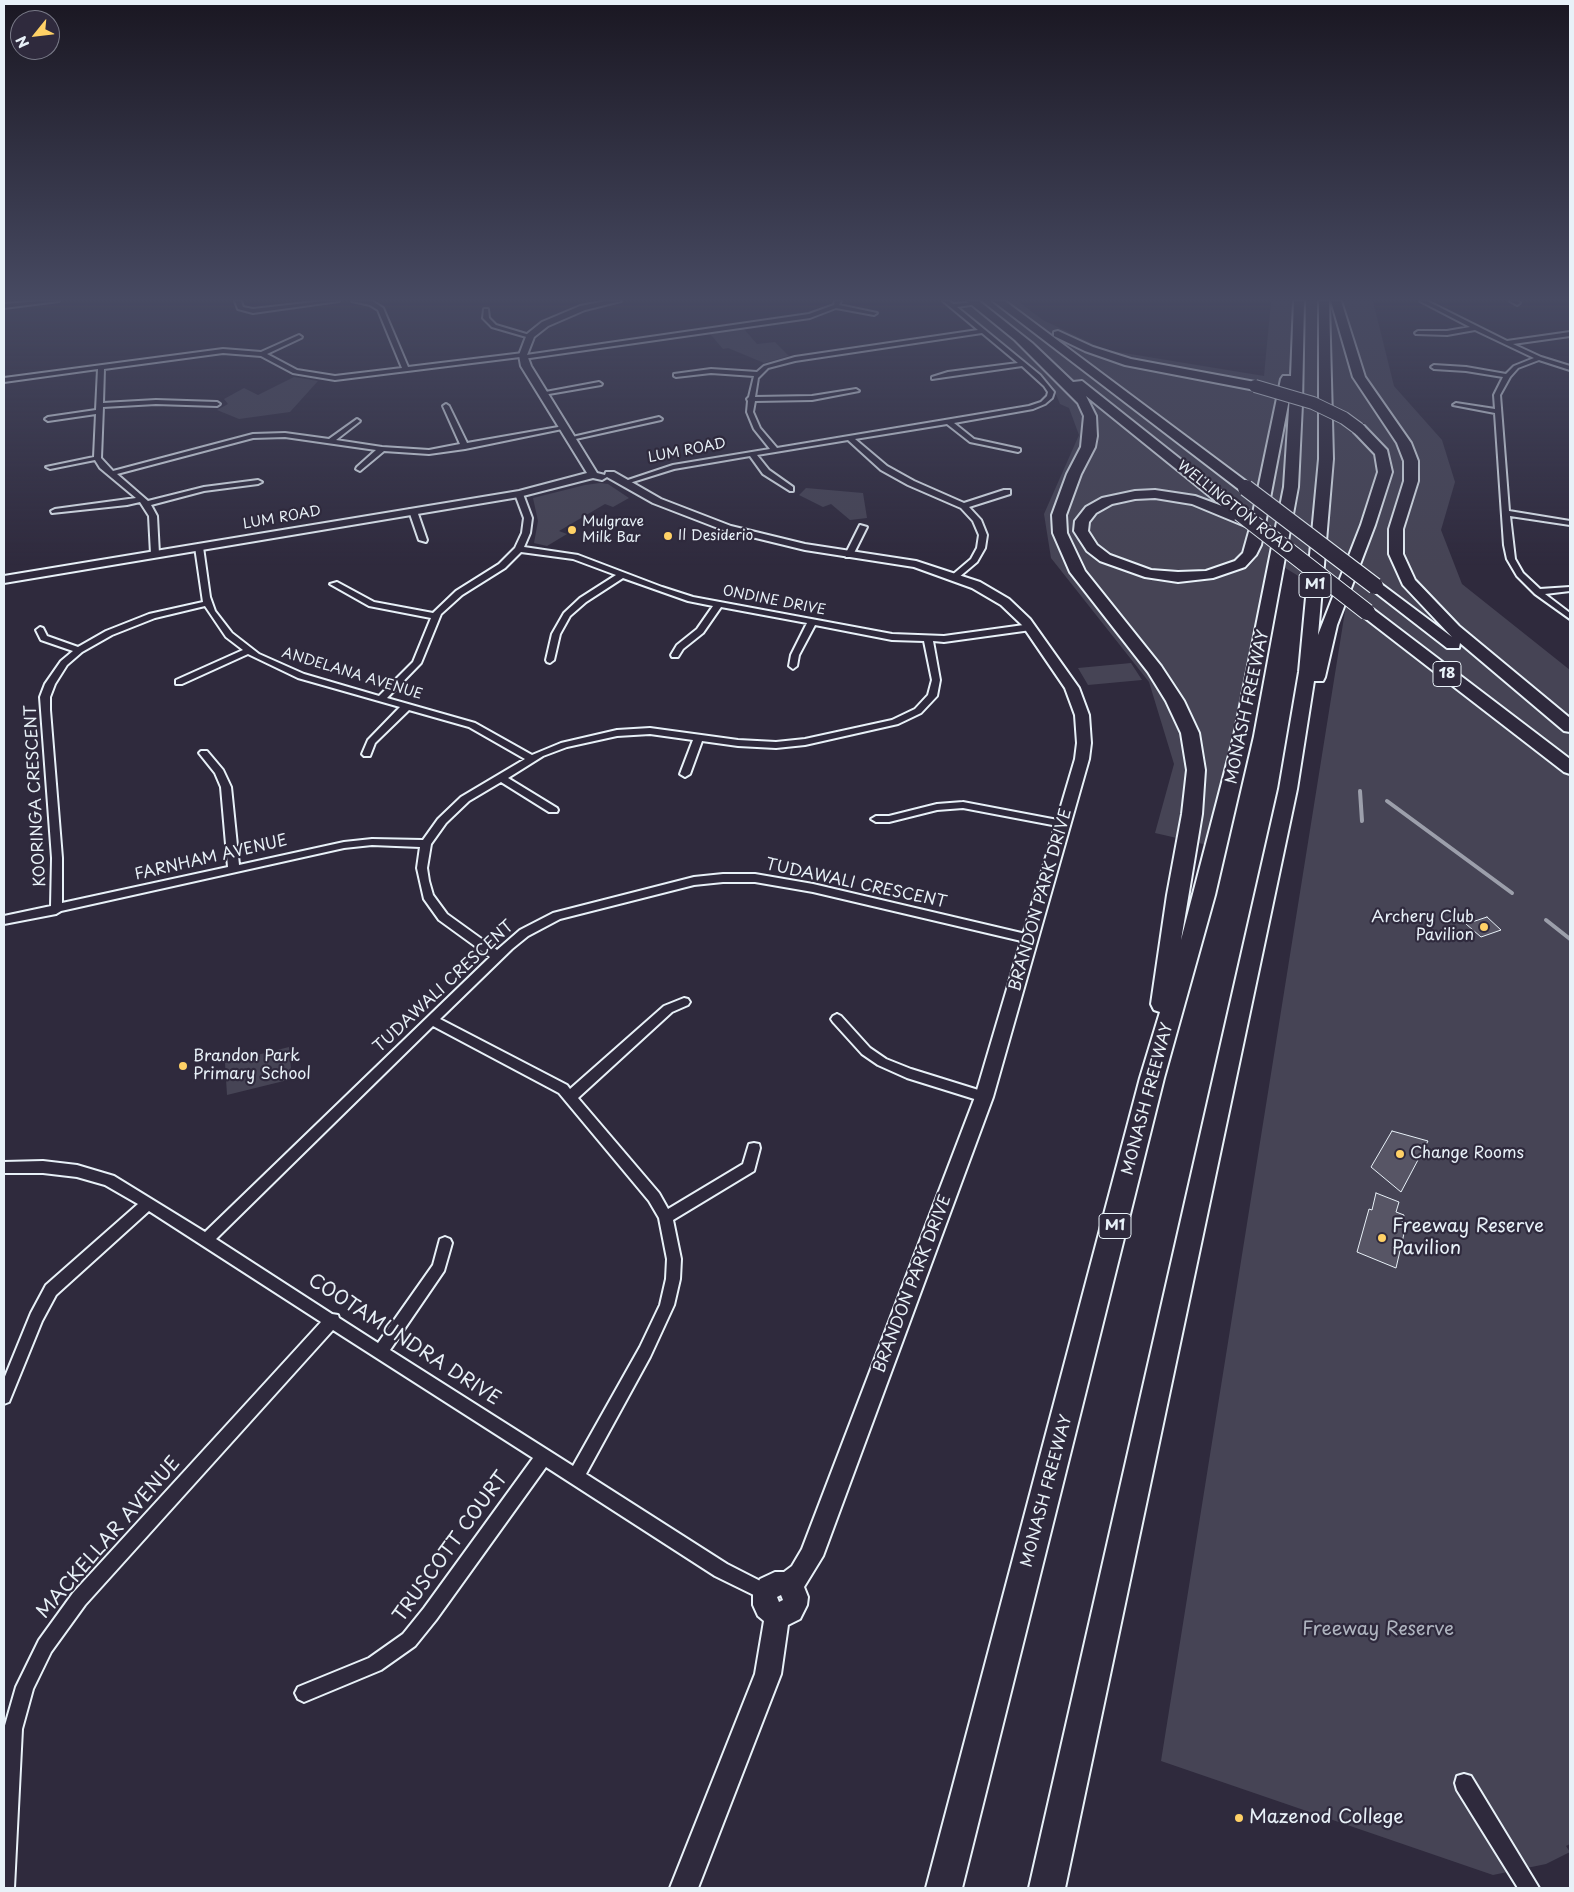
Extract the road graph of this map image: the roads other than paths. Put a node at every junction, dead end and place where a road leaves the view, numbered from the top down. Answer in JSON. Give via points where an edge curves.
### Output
{"nodes":[{"id":1,"x":100,"y":389,"type":"edge"},
{"id":2,"x":541,"y":389,"type":"edge"},
{"id":3,"x":566,"y":389,"type":"edge"},
{"id":4,"x":753,"y":389,"type":"edge"},
{"id":5,"x":1049,"y":389,"type":"edge"},
{"id":6,"x":1073,"y":389,"type":"edge"},
{"id":7,"x":1083,"y":389,"type":"edge"},
{"id":8,"x":1115,"y":389,"type":"edge"},
{"id":9,"x":1266,"y":389,"type":"edge"},
{"id":10,"x":1286,"y":389,"type":"edge"},
{"id":11,"x":1296,"y":389,"type":"edge"},
{"id":12,"x":1325,"y":389,"type":"edge"},
{"id":13,"x":1368,"y":389,"type":"edge"},
{"id":14,"x":1500,"y":389,"type":"edge"},
{"id":15,"x":856,"y":391,"type":"dead end"},
{"id":16,"x":543,"y":393,"type":"junction"},
{"id":17,"x":750,"y":399,"type":"junction"},
{"id":18,"x":217,"y":404,"type":"dead end"},
{"id":19,"x":1456,"y":405,"type":"dead end"},
{"id":20,"x":446,"y":406,"type":"dead end"},
{"id":21,"x":100,"y":408,"type":"junction"},
{"id":22,"x":1497,"y":411,"type":"junction"},
{"id":23,"x":48,"y":419,"type":"dead end"},
{"id":24,"x":659,"y":419,"type":"dead end"},
{"id":25,"x":357,"y":421,"type":"dead end"},
{"id":26,"x":948,"y":421,"type":"junction"},
{"id":27,"x":564,"y":428,"type":"junction"},
{"id":28,"x":849,"y":438,"type":"junction"},
{"id":29,"x":332,"y":440,"type":"junction"},
{"id":30,"x":574,"y":442,"type":"junction"},
{"id":31,"x":465,"y":447,"type":"junction"},
{"id":32,"x":382,"y":449,"type":"junction"},
{"id":33,"x":775,"y":450,"type":"junction"},
{"id":34,"x":1018,"y":450,"type":"dead end"},
{"id":35,"x":752,"y":454,"type":"junction"},
{"id":36,"x":97,"y":458,"type":"junction"},
{"id":37,"x":50,"y":467,"type":"dead end"},
{"id":38,"x":360,"y":469,"type":"dead end"},
{"id":39,"x":112,"y":473,"type":"junction"},
{"id":40,"x":604,"y":476,"type":"junction"},
{"id":41,"x":258,"y":482,"type":"dead end"},
{"id":42,"x":790,"y":489,"type":"dead end"},
{"id":43,"x":1007,"y":492,"type":"dead end"},
{"id":44,"x":519,"y":494,"type":"junction"},
{"id":45,"x":144,"y":502,"type":"junction"},
{"id":46,"x":964,"y":506,"type":"junction"},
{"id":47,"x":413,"y":511,"type":"junction"},
{"id":48,"x":55,"y":512,"type":"dead end"},
{"id":49,"x":1506,"y":513,"type":"junction"},
{"id":50,"x":1240,"y":515,"type":"junction"},
{"id":51,"x":1570,"y":523,"type":"edge"},
{"id":52,"x":863,"y":527,"type":"dead end"},
{"id":53,"x":423,"y":540,"type":"dead end"},
{"id":54,"x":199,"y":547,"type":"junction"},
{"id":55,"x":519,"y":549,"type":"junction"},
{"id":56,"x":155,"y":554,"type":"junction"},
{"id":57,"x":849,"y":554,"type":"junction"},
{"id":58,"x":622,"y":575,"type":"junction"},
{"id":59,"x":955,"y":576,"type":"junction"},
{"id":60,"x":4,"y":580,"type":"edge"},
{"id":61,"x":334,"y":584,"type":"dead end"},
{"id":62,"x":1570,"y":589,"type":"edge"},
{"id":63,"x":1538,"y":592,"type":"junction"},
{"id":64,"x":208,"y":603,"type":"junction"},
{"id":65,"x":718,"y":605,"type":"junction"},
{"id":66,"x":436,"y":616,"type":"junction"},
{"id":67,"x":1570,"y":617,"type":"edge"},
{"id":68,"x":812,"y":622,"type":"junction"},
{"id":69,"x":1031,"y":627,"type":"junction"},
{"id":70,"x":40,"y":630,"type":"dead end"},
{"id":71,"x":928,"y":639,"type":"junction"},
{"id":72,"x":79,"y":650,"type":"junction"},
{"id":73,"x":248,"y":651,"type":"junction"},
{"id":74,"x":675,"y":655,"type":"dead end"},
{"id":75,"x":550,"y":660,"type":"dead end"},
{"id":76,"x":793,"y":666,"type":"dead end"},
{"id":77,"x":179,"y":682,"type":"dead end"},
{"id":78,"x":381,"y":699,"type":"junction"},
{"id":79,"x":407,"y":706,"type":"junction"},
{"id":80,"x":1570,"y":727,"type":"edge"},
{"id":81,"x":1570,"y":734,"type":"edge"},
{"id":82,"x":698,"y":738,"type":"junction"},
{"id":83,"x":204,"y":753,"type":"dead end"},
{"id":84,"x":367,"y":754,"type":"dead end"},
{"id":85,"x":531,"y":758,"type":"junction"},
{"id":86,"x":1570,"y":768,"type":"edge"},
{"id":87,"x":685,"y":774,"type":"dead end"},
{"id":88,"x":500,"y":777,"type":"junction"},
{"id":89,"x":1288,"y":790,"type":"junction"},
{"id":90,"x":554,"y":810,"type":"dead end"},
{"id":91,"x":876,"y":819,"type":"dead end"},
{"id":92,"x":1063,"y":824,"type":"junction"},
{"id":93,"x":426,"y":844,"type":"junction"},
{"id":94,"x":234,"y":870,"type":"junction"},
{"id":95,"x":56,"y":910,"type":"junction"},
{"id":96,"x":4,"y":920,"type":"edge"},
{"id":97,"x":1030,"y":939,"type":"junction"},
{"id":98,"x":496,"y":956,"type":"junction"},
{"id":99,"x":684,"y":1002,"type":"dead end"},
{"id":100,"x":838,"y":1019,"type":"dead end"},
{"id":101,"x":431,"y":1020,"type":"junction"},
{"id":102,"x":1152,"y":1078,"type":"junction"},
{"id":103,"x":570,"y":1097,"type":"junction"},
{"id":104,"x":984,"y":1097,"type":"junction"},
{"id":105,"x":754,"y":1148,"type":"dead end"},
{"id":106,"x":4,"y":1167,"type":"edge"},
{"id":107,"x":148,"y":1203,"type":"junction"},
{"id":108,"x":666,"y":1217,"type":"junction"},
{"id":109,"x":206,"y":1240,"type":"junction"},
{"id":110,"x":445,"y":1243,"type":"dead end"},
{"id":111,"x":333,"y":1320,"type":"junction"},
{"id":112,"x":381,"y":1351,"type":"junction"},
{"id":113,"x":4,"y":1397,"type":"edge"},
{"id":114,"x":544,"y":1456,"type":"junction"},
{"id":115,"x":576,"y":1476,"type":"junction"},
{"id":116,"x":771,"y":1604,"type":"junction"},
{"id":117,"x":304,"y":1693,"type":"dead end"},
{"id":118,"x":1464,"y":1783,"type":"dead end"},
{"id":119,"x":4,"y":1888,"type":"edge"},
{"id":120,"x":684,"y":1888,"type":"edge"},
{"id":121,"x":944,"y":1888,"type":"edge"},
{"id":122,"x":1047,"y":1888,"type":"edge"},
{"id":123,"x":1529,"y":1888,"type":"edge"}],
"edges":[{"from":1,"to":21,"type":"street"},
{"from":2,"to":16,"type":"street"},
{"from":3,"to":16,"type":"street"},
{"from":4,"to":17,"type":"street"},
{"from":5,"to":26,"type":"street","name":"LUM ROAD","via":[[1050,398],[1031,408]]},
{"from":6,"to":102,"type":"highway","via":[[1090,416],[1088,447],[1059,515],[1060,533],[1078,572],[1155,670],[1175,701],[1190,733],[1196,770]]},
{"from":7,"to":50,"type":"highway","name":"WELLINGTON ROAD","number":"18"},
{"from":8,"to":81,"type":"highway","name":"WELLINGTON ROAD","number":"18","bridge":true},
{"from":9,"to":89,"type":"highway","bridge":true,"via":[[1313,403],[1359,429],[1382,453],[1385,472],[1329,625]]},
{"from":10,"to":50,"type":"highway","via":[[1258,531],[1246,559],[1227,570],[1208,575],[1178,577],[1150,574],[1105,558],[1092,548],[1081,531],[1082,521],[1091,510],[1107,501],[1135,495],[1188,498]]},
{"from":11,"to":102,"type":"highway","name":"MONASH FREEWAY","number":"M1","via":[[1291,487],[1244,736],[1204,895]]},
{"from":12,"to":89,"type":"highway","number":"M1","via":[[1326,459],[1307,672]]},
{"from":13,"to":80,"type":"highway","via":[[1404,442],[1411,461],[1411,481],[1396,529],[1396,554],[1408,582],[1453,629]]},
{"from":14,"to":22,"type":"street"},
{"from":15,"to":17,"type":"street","via":[[812,398]]},
{"from":16,"to":27,"type":"street"},
{"from":17,"to":33,"type":"street","via":[[753,422]]},
{"from":18,"to":21,"type":"street","via":[[156,402]]},
{"from":19,"to":22,"type":"street"},
{"from":20,"to":31,"type":"street"},
{"from":21,"to":23,"type":"street"},
{"from":21,"to":36,"type":"street"},
{"from":22,"to":49,"type":"street"},
{"from":24,"to":30,"type":"street"},
{"from":25,"to":29,"type":"street"},
{"from":26,"to":28,"type":"street","name":"LUM ROAD"},
{"from":26,"to":34,"type":"street","via":[[972,441]]},
{"from":27,"to":30,"type":"street"},
{"from":27,"to":31,"type":"street"},
{"from":28,"to":33,"type":"street","name":"LUM ROAD"},
{"from":28,"to":46,"type":"street","via":[[891,472]]},
{"from":29,"to":32,"type":"street"},
{"from":29,"to":39,"type":"street","via":[[285,435],[253,436]]},
{"from":30,"to":40,"type":"street"},
{"from":31,"to":32,"type":"street","via":[[429,452]]},
{"from":32,"to":38,"type":"street"},
{"from":33,"to":35,"type":"street","name":"LUM ROAD"},
{"from":35,"to":40,"type":"street","name":"LUM ROAD"},
{"from":35,"to":42,"type":"street","via":[[766,472]]},
{"from":36,"to":37,"type":"street"},
{"from":36,"to":39,"type":"street"},
{"from":39,"to":45,"type":"street"},
{"from":40,"to":44,"type":"street","name":"LUM ROAD"},
{"from":40,"to":57,"type":"street","name":"BRANDON PARK DRIVE","via":[[721,526],[775,541]]},
{"from":41,"to":45,"type":"street"},
{"from":43,"to":46,"type":"street"},
{"from":44,"to":47,"type":"street","name":"LUM ROAD"},
{"from":44,"to":55,"type":"street","via":[[528,518],[526,534]]},
{"from":45,"to":48,"type":"street"},
{"from":45,"to":56,"type":"street","via":[[153,516]]},
{"from":46,"to":59,"type":"street","via":[[980,525],[983,541],[974,560]]},
{"from":47,"to":53,"type":"street"},
{"from":47,"to":54,"type":"street","name":"LUM ROAD"},
{"from":49,"to":51,"type":"street"},
{"from":49,"to":63,"type":"street","via":[[1511,559],[1520,574]]},
{"from":50,"to":86,"type":"highway","name":"WELLINGTON ROAD","number":"18","bridge":true},
{"from":52,"to":57,"type":"street"},
{"from":54,"to":56,"type":"street","name":"LUM ROAD"},
{"from":54,"to":64,"type":"street","name":"ANDELANA AVENUE"},
{"from":55,"to":58,"type":"street","name":"ONDINE DRIVE","via":[[568,555]]},
{"from":55,"to":66,"type":"street","via":[[509,561],[459,594]]},
{"from":56,"to":60,"type":"street","name":"LUM ROAD"},
{"from":57,"to":59,"type":"street","name":"BRANDON PARK DRIVE","via":[[916,564]]},
{"from":58,"to":65,"type":"street","name":"ONDINE DRIVE","via":[[668,592]]},
{"from":58,"to":75,"type":"street","via":[[567,615],[556,634]]},
{"from":59,"to":69,"type":"street","name":"BRANDON PARK DRIVE","via":[[995,596]]},
{"from":61,"to":66,"type":"street","via":[[372,604]]},
{"from":62,"to":63,"type":"street"},
{"from":63,"to":67,"type":"street"},
{"from":64,"to":72,"type":"street","name":"KOORINGA CRESCENT","via":[[130,624]]},
{"from":64,"to":73,"type":"street","name":"ANDELANA AVENUE","via":[[224,629]]},
{"from":65,"to":68,"type":"street","name":"ONDINE DRIVE"},
{"from":65,"to":74,"type":"street","via":[[700,630]]},
{"from":66,"to":78,"type":"street","via":[[417,663]]},
{"from":68,"to":71,"type":"street","name":"ONDINE DRIVE","via":[[892,637]]},
{"from":68,"to":76,"type":"street","via":[[795,655]]},
{"from":69,"to":71,"type":"street","name":"ONDINE DRIVE"},
{"from":69,"to":92,"type":"street","name":"BRANDON PARK DRIVE","via":[[1072,688],[1082,715],[1083,751]]},
{"from":70,"to":72,"type":"street","via":[[44,638]]},
{"from":71,"to":82,"type":"street","via":[[936,680],[934,689],[924,706],[906,718],[798,743],[761,744]]},
{"from":72,"to":95,"type":"street","name":"KOORINGA CRESCENT","via":[[58,670],[45,697],[58,875]]},
{"from":73,"to":77,"type":"street"},
{"from":73,"to":78,"type":"street","name":"ANDELANA AVENUE","via":[[291,673]]},
{"from":78,"to":79,"type":"street","name":"ANDELANA AVENUE"},
{"from":79,"to":84,"type":"street","via":[[371,742]]},
{"from":79,"to":85,"type":"street","name":"ANDELANA AVENUE","via":[[472,725]]},
{"from":82,"to":85,"type":"street","via":[[650,731],[625,732],[564,745]]},
{"from":82,"to":87,"type":"street"},
{"from":83,"to":94,"type":"street","via":[[216,766],[226,787]]},
{"from":85,"to":88,"type":"street"},
{"from":88,"to":90,"type":"street"},
{"from":88,"to":93,"type":"street","via":[[452,810]]},
{"from":89,"to":122,"type":"highway","number":"M1"},
{"from":91,"to":92,"type":"street","via":[[962,805]]},
{"from":92,"to":97,"type":"street","name":"BRANDON PARK DRIVE"},
{"from":93,"to":94,"type":"street","name":"FARNHAM AVENUE","via":[[354,844]]},
{"from":93,"to":98,"type":"street","via":[[423,876],[432,902],[453,926]]},
{"from":94,"to":95,"type":"street","name":"FARNHAM AVENUE"},
{"from":95,"to":96,"type":"street","name":"FARNHAM AVENUE"},
{"from":97,"to":98,"type":"street","name":"TUDAWALI CRESCENT","via":[[794,884],[755,878],[723,878],[684,883],[557,916],[524,933]]},
{"from":97,"to":104,"type":"street","name":"BRANDON PARK DRIVE"},
{"from":98,"to":101,"type":"street","name":"TUDAWALI CRESCENT"},
{"from":99,"to":103,"type":"street","via":[[656,1019]]},
{"from":100,"to":104,"type":"street","via":[[866,1051],[882,1062]]},
{"from":101,"to":103,"type":"street","via":[[557,1086]]},
{"from":101,"to":109,"type":"street","name":"TUDAWALI CRESCENT"},
{"from":102,"to":121,"type":"highway","name":"MONASH FREEWAY","number":"M1"},
{"from":103,"to":108,"type":"street","via":[[654,1197]]},
{"from":104,"to":116,"type":"street","name":"BRANDON PARK DRIVE","via":[[811,1556],[800,1574],[788,1585],[777,1583],[768,1588]]},
{"from":105,"to":108,"type":"street","via":[[749,1167]]},
{"from":106,"to":107,"type":"street","name":"COOTAMUNDRA DRIVE","via":[[43,1166],[77,1171],[109,1180]]},
{"from":107,"to":109,"type":"street","name":"COOTAMUNDRA DRIVE"},
{"from":107,"to":113,"type":"street","via":[[51,1290]]},
{"from":108,"to":115,"type":"street","via":[[674,1259],[667,1305],[645,1352]]},
{"from":109,"to":111,"type":"street","name":"COOTAMUNDRA DRIVE"},
{"from":110,"to":112,"type":"street","via":[[438,1267]]},
{"from":111,"to":112,"type":"street","name":"COOTAMUNDRA DRIVE"},
{"from":111,"to":119,"type":"street","name":"MACKELLAR AVENUE","via":[[79,1599],[45,1646],[25,1687],[13,1729]]},
{"from":112,"to":114,"type":"street","name":"COOTAMUNDRA DRIVE"},
{"from":114,"to":115,"type":"street","name":"COOTAMUNDRA DRIVE"},
{"from":114,"to":117,"type":"street","name":"TRUSCOTT COURT","via":[[409,1640],[375,1664]]},
{"from":115,"to":116,"type":"street","name":"COOTAMUNDRA DRIVE"},
{"from":116,"to":120,"type":"street","via":[[768,1674]]},
{"from":118,"to":123,"type":"street"}]}
